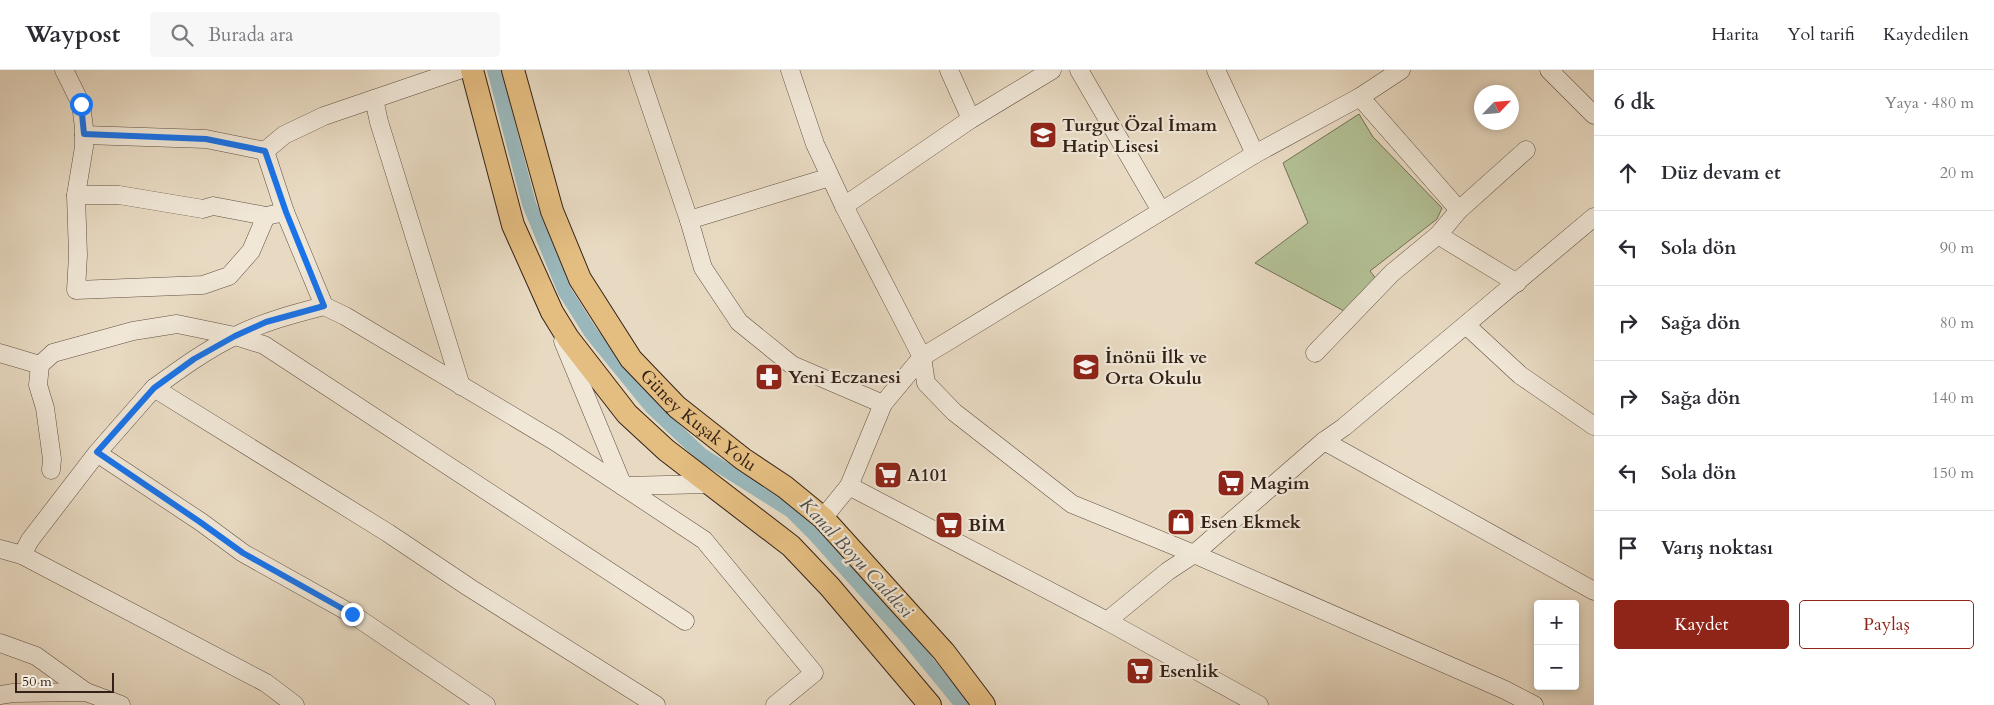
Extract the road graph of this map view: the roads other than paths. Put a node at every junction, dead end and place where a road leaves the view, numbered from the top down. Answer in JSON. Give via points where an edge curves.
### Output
{"nodes":[{"id":1,"x":64,"y":70,"type":"edge"},
{"id":2,"x":459,"y":70,"type":"edge"},
{"id":3,"x":472,"y":70,"type":"edge"},
{"id":4,"x":513,"y":70,"type":"edge"},
{"id":5,"x":638,"y":70,"type":"edge"},
{"id":6,"x":790,"y":70,"type":"edge"},
{"id":7,"x":949,"y":70,"type":"edge"},
{"id":8,"x":1052,"y":70,"type":"edge"},
{"id":9,"x":1078,"y":70,"type":"edge"},
{"id":10,"x":1216,"y":70,"type":"edge"},
{"id":11,"x":1402,"y":70,"type":"edge"},
{"id":12,"x":1549,"y":70,"type":"edge"},
{"id":13,"x":1360,"y":97,"type":"junction"},
{"id":14,"x":374,"y":99,"type":"junction"},
{"id":15,"x":1594,"y":115,"type":"edge"},
{"id":16,"x":971,"y":119,"type":"junction"},
{"id":17,"x":84,"y":134,"type":"junction"},
{"id":18,"x":1526,"y":150,"type":"dead end"},
{"id":19,"x":265,"y":151,"type":"junction"},
{"id":20,"x":1254,"y":154,"type":"junction"},
{"id":21,"x":830,"y":177,"type":"junction"},
{"id":22,"x":76,"y":195,"type":"junction"},
{"id":23,"x":844,"y":206,"type":"junction"},
{"id":24,"x":1459,"y":210,"type":"junction"},
{"id":25,"x":1161,"y":211,"type":"junction"},
{"id":26,"x":286,"y":212,"type":"junction"},
{"id":27,"x":266,"y":216,"type":"junction"},
{"id":28,"x":689,"y":220,"type":"junction"},
{"id":29,"x":1590,"y":228,"type":"edge"},
{"id":30,"x":1438,"y":235,"type":"junction"},
{"id":31,"x":1517,"y":283,"type":"junction"},
{"id":32,"x":324,"y":306,"type":"junction"},
{"id":33,"x":552,"y":312,"type":"junction"},
{"id":34,"x":1467,"y":326,"type":"junction"},
{"id":35,"x":235,"y":336,"type":"junction"},
{"id":36,"x":1315,"y":352,"type":"dead end"},
{"id":37,"x":0,"y":353,"type":"edge"},
{"id":38,"x":922,"y":357,"type":"junction"},
{"id":39,"x":40,"y":365,"type":"junction"},
{"id":40,"x":461,"y":386,"type":"junction"},
{"id":41,"x":154,"y":388,"type":"junction"},
{"id":42,"x":883,"y":404,"type":"junction"},
{"id":43,"x":1594,"y":426,"type":"edge"},
{"id":44,"x":1324,"y":441,"type":"junction"},
{"id":45,"x":97,"y":452,"type":"junction"},
{"id":46,"x":51,"y":470,"type":"dead end"},
{"id":47,"x":710,"y":484,"type":"junction"},
{"id":48,"x":623,"y":486,"type":"junction"},
{"id":49,"x":849,"y":486,"type":"junction"},
{"id":50,"x":823,"y":518,"type":"junction"},
{"id":51,"x":0,"y":548,"type":"edge"},
{"id":52,"x":1194,"y":554,"type":"junction"},
{"id":53,"x":22,"y":555,"type":"junction"},
{"id":54,"x":1594,"y":591,"type":"edge"},
{"id":55,"x":685,"y":621,"type":"dead end"},
{"id":56,"x":1107,"y":621,"type":"junction"},
{"id":57,"x":0,"y":643,"type":"edge"},
{"id":58,"x":86,"y":692,"type":"junction"},
{"id":59,"x":0,"y":695,"type":"edge"},
{"id":60,"x":121,"y":705,"type":"edge"},
{"id":61,"x":295,"y":705,"type":"edge"},
{"id":62,"x":486,"y":705,"type":"edge"},
{"id":63,"x":656,"y":705,"type":"edge"},
{"id":64,"x":776,"y":705,"type":"edge"},
{"id":65,"x":930,"y":705,"type":"edge"},
{"id":66,"x":984,"y":705,"type":"edge"},
{"id":67,"x":1259,"y":705,"type":"edge"},
{"id":68,"x":1534,"y":705,"type":"edge"}],
"edges":[{"from":1,"to":17,"type":"street","via":[[81,104]]},
{"from":2,"to":14,"type":"street"},
{"from":3,"to":33,"type":"main road","via":[[513,225]]},
{"from":4,"to":50,"type":"main road","name":"Güney Kuşak Yolu","via":[[552,210],[580,279],[632,359],[676,407]]},
{"from":5,"to":28,"type":"street"},
{"from":6,"to":21,"type":"street","via":[[814,144]]},
{"from":7,"to":16,"type":"street"},
{"from":8,"to":16,"type":"street"},
{"from":9,"to":25,"type":"street"},
{"from":10,"to":20,"type":"street"},
{"from":11,"to":13,"type":"street"},
{"from":12,"to":15,"type":"street"},
{"from":13,"to":20,"type":"street"},
{"from":13,"to":24,"type":"street"},
{"from":14,"to":19,"type":"street","via":[[300,127]]},
{"from":14,"to":40,"type":"street"},
{"from":16,"to":23,"type":"street"},
{"from":17,"to":19,"type":"street","via":[[206,139]]},
{"from":17,"to":22,"type":"street"},
{"from":18,"to":24,"type":"street"},
{"from":19,"to":26,"type":"street"},
{"from":20,"to":25,"type":"street"},
{"from":21,"to":23,"type":"street"},
{"from":21,"to":28,"type":"street"},
{"from":22,"to":27,"type":"street","via":[[119,195]]},
{"from":22,"to":27,"type":"street","via":[[76,290],[203,285],[229,276],[252,250]]},
{"from":23,"to":38,"type":"street"},
{"from":24,"to":30,"type":"street"},
{"from":25,"to":38,"type":"street"},
{"from":26,"to":27,"type":"street"},
{"from":26,"to":32,"type":"street"},
{"from":28,"to":42,"type":"street","via":[[703,268],[738,322],[792,366]]},
{"from":29,"to":31,"type":"street"},
{"from":30,"to":31,"type":"street"},
{"from":30,"to":36,"type":"street","via":[[1392,273]]},
{"from":31,"to":34,"type":"street"},
{"from":32,"to":35,"type":"street","via":[[273,320]]},
{"from":32,"to":40,"type":"street"},
{"from":33,"to":47,"type":"main road","via":[[568,338],[627,414]]},
{"from":33,"to":48,"type":"street"},
{"from":34,"to":43,"type":"street","via":[[1520,375]]},
{"from":34,"to":44,"type":"street"},
{"from":35,"to":39,"type":"street","via":[[177,324],[133,331],[53,353]]},
{"from":35,"to":41,"type":"street","via":[[194,359]]},
{"from":35,"to":55,"type":"street","via":[[264,345]]},
{"from":37,"to":39,"type":"street"},
{"from":38,"to":42,"type":"street"},
{"from":38,"to":52,"type":"street","via":[[926,383],[954,412],[1072,504]]},
{"from":39,"to":46,"type":"street","via":[[38,386],[45,408]]},
{"from":40,"to":48,"type":"street"},
{"from":41,"to":45,"type":"street"},
{"from":41,"to":63,"type":"street"},
{"from":42,"to":49,"type":"street"},
{"from":44,"to":52,"type":"street"},
{"from":44,"to":54,"type":"street"},
{"from":45,"to":53,"type":"street"},
{"from":45,"to":62,"type":"street","via":[[243,553],[352,614]]},
{"from":47,"to":48,"type":"street"},
{"from":47,"to":65,"type":"main road","via":[[791,546]]},
{"from":48,"to":64,"type":"street","via":[[704,540],[814,673]]},
{"from":49,"to":50,"type":"street"},
{"from":49,"to":56,"type":"street"},
{"from":50,"to":66,"type":"main road","name":"Güney Kuşak Yolu","via":[[944,652]]},
{"from":51,"to":53,"type":"street"},
{"from":52,"to":56,"type":"street"},
{"from":52,"to":68,"type":"street"},
{"from":53,"to":61,"type":"street","via":[[266,682]]},
{"from":56,"to":67,"type":"street"},
{"from":57,"to":58,"type":"street","via":[[36,656]]},
{"from":58,"to":59,"type":"street"},
{"from":58,"to":60,"type":"street"}]}
